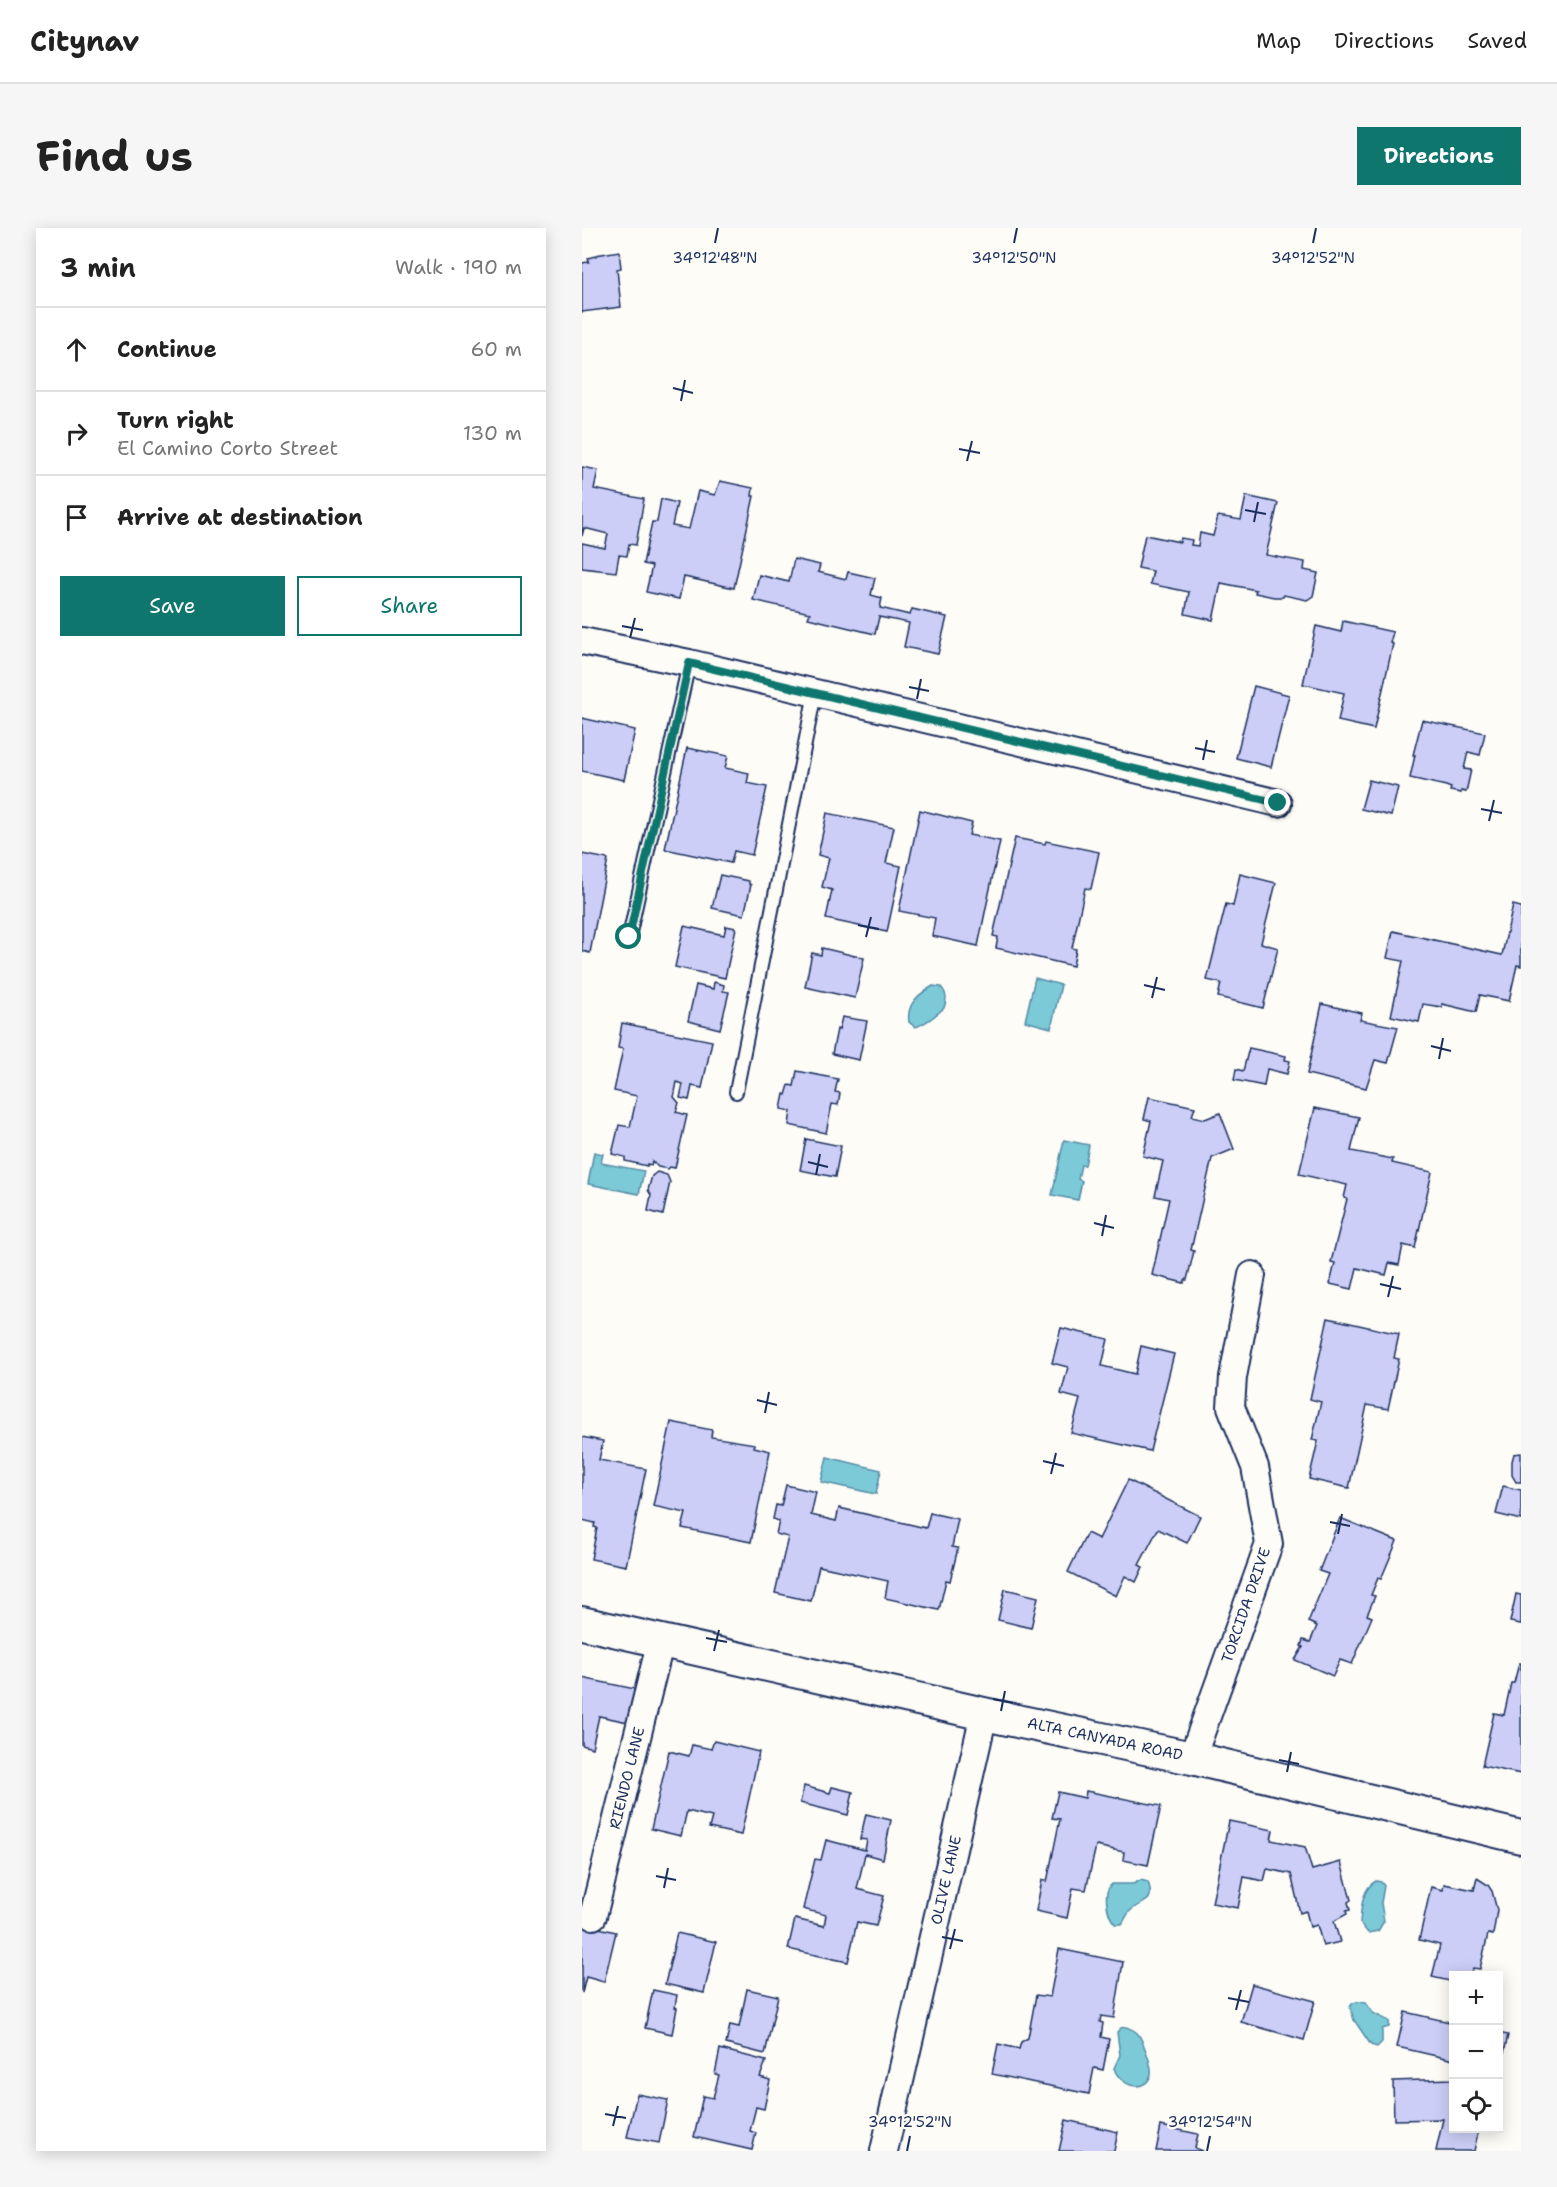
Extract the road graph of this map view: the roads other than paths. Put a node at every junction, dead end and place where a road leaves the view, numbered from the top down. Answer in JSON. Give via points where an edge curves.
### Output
{"nodes":[{"id":1,"x":582,"y":640,"type":"edge"},
{"id":2,"x":689,"y":663,"type":"junction"},
{"id":3,"x":815,"y":693,"type":"junction"},
{"id":4,"x":1278,"y":803,"type":"dead end"},
{"id":5,"x":629,"y":937,"type":"dead end"},
{"id":6,"x":736,"y":1092,"type":"dead end"},
{"id":7,"x":1252,"y":1275,"type":"dead end"},
{"id":8,"x":582,"y":1623,"type":"edge"},
{"id":9,"x":661,"y":1640,"type":"junction"},
{"id":10,"x":984,"y":1714,"type":"junction"},
{"id":11,"x":1192,"y":1758,"type":"junction"},
{"id":12,"x":1521,"y":1837,"type":"edge"},
{"id":13,"x":593,"y":1916,"type":"dead end"},
{"id":14,"x":884,"y":2151,"type":"edge"}],
"edges":[{"from":1,"to":2,"type":"street"},
{"from":2,"to":3,"type":"street"},
{"from":2,"to":5,"type":"lane"},
{"from":3,"to":4,"type":"street"},
{"from":3,"to":6,"type":"lane"},
{"from":7,"to":11,"type":"street","name":"TORCIDA DRIVE","via":[[1231,1407],[1255,1467],[1269,1544]]},
{"from":8,"to":9,"type":"street","name":"ALTA CANYADA ROAD"},
{"from":9,"to":10,"type":"street","name":"ALTA CANYADA ROAD"},
{"from":9,"to":13,"type":"street","name":"RIENDO LANE"},
{"from":10,"to":11,"type":"street","name":"ALTA CANYADA ROAD"},
{"from":10,"to":14,"type":"street","name":"OLIVE LANE"},
{"from":11,"to":12,"type":"street","name":"ALTA CANYADA ROAD"}]}
